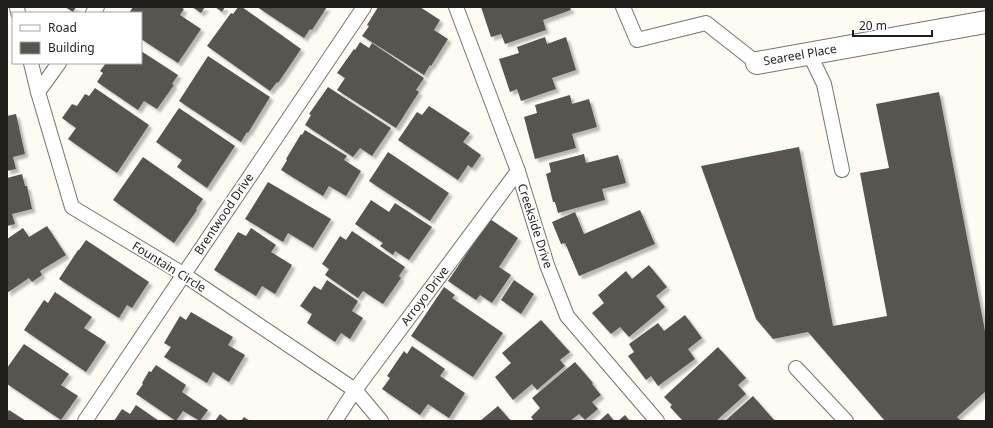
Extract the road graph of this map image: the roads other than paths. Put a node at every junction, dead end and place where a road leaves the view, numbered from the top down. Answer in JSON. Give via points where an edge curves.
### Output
{"nodes":[{"id":1,"x":364,"y":7,"type":"edge"},
{"id":2,"x":456,"y":7,"type":"edge"},
{"id":3,"x":624,"y":7,"type":"edge"},
{"id":4,"x":986,"y":22,"type":"edge"},
{"id":5,"x":809,"y":53,"type":"junction"},
{"id":6,"x":757,"y":63,"type":"joint"},
{"id":7,"x":31,"y":64,"type":"edge"},
{"id":8,"x":58,"y":64,"type":"edge"},
{"id":9,"x":38,"y":92,"type":"junction"},
{"id":10,"x":842,"y":170,"type":"dead end"},
{"id":11,"x":518,"y":171,"type":"junction"},
{"id":12,"x":183,"y":274,"type":"junction"},
{"id":13,"x":796,"y":368,"type":"dead end"},
{"id":14,"x":355,"y":390,"type":"junction"},
{"id":15,"x":85,"y":421,"type":"edge"},
{"id":16,"x":335,"y":421,"type":"edge"},
{"id":17,"x":381,"y":421,"type":"edge"},
{"id":18,"x":657,"y":421,"type":"edge"},
{"id":19,"x":846,"y":421,"type":"edge"}],
"edges":[{"from":1,"to":12,"type":"lane","name":"Brentwood Drive"},
{"from":2,"to":11,"type":"lane","name":"Creekside Drive"},
{"from":3,"to":6,"type":"lane","via":[[637,40],[706,23]]},
{"from":4,"to":5,"type":"street","name":"Seareel Place"},
{"from":5,"to":6,"type":"street","name":"Seareel Place"},
{"from":5,"to":10,"type":"lane","via":[[824,84]]},
{"from":7,"to":9,"type":"lane","name":"Fountain Circle"},
{"from":8,"to":9,"type":"lane"},
{"from":9,"to":12,"type":"lane","name":"Fountain Circle","via":[[72,207]]},
{"from":11,"to":14,"type":"lane","name":"Arroyo Drive"},
{"from":11,"to":18,"type":"lane","name":"Creekside Drive","via":[[547,265],[567,316]]},
{"from":12,"to":14,"type":"lane","name":"Fountain Circle"},
{"from":12,"to":15,"type":"lane","name":"Brentwood Drive"},
{"from":13,"to":19,"type":"lane"},
{"from":14,"to":16,"type":"lane","name":"Arroyo Drive"},
{"from":14,"to":17,"type":"lane","name":"Fountain Circle"}]}
